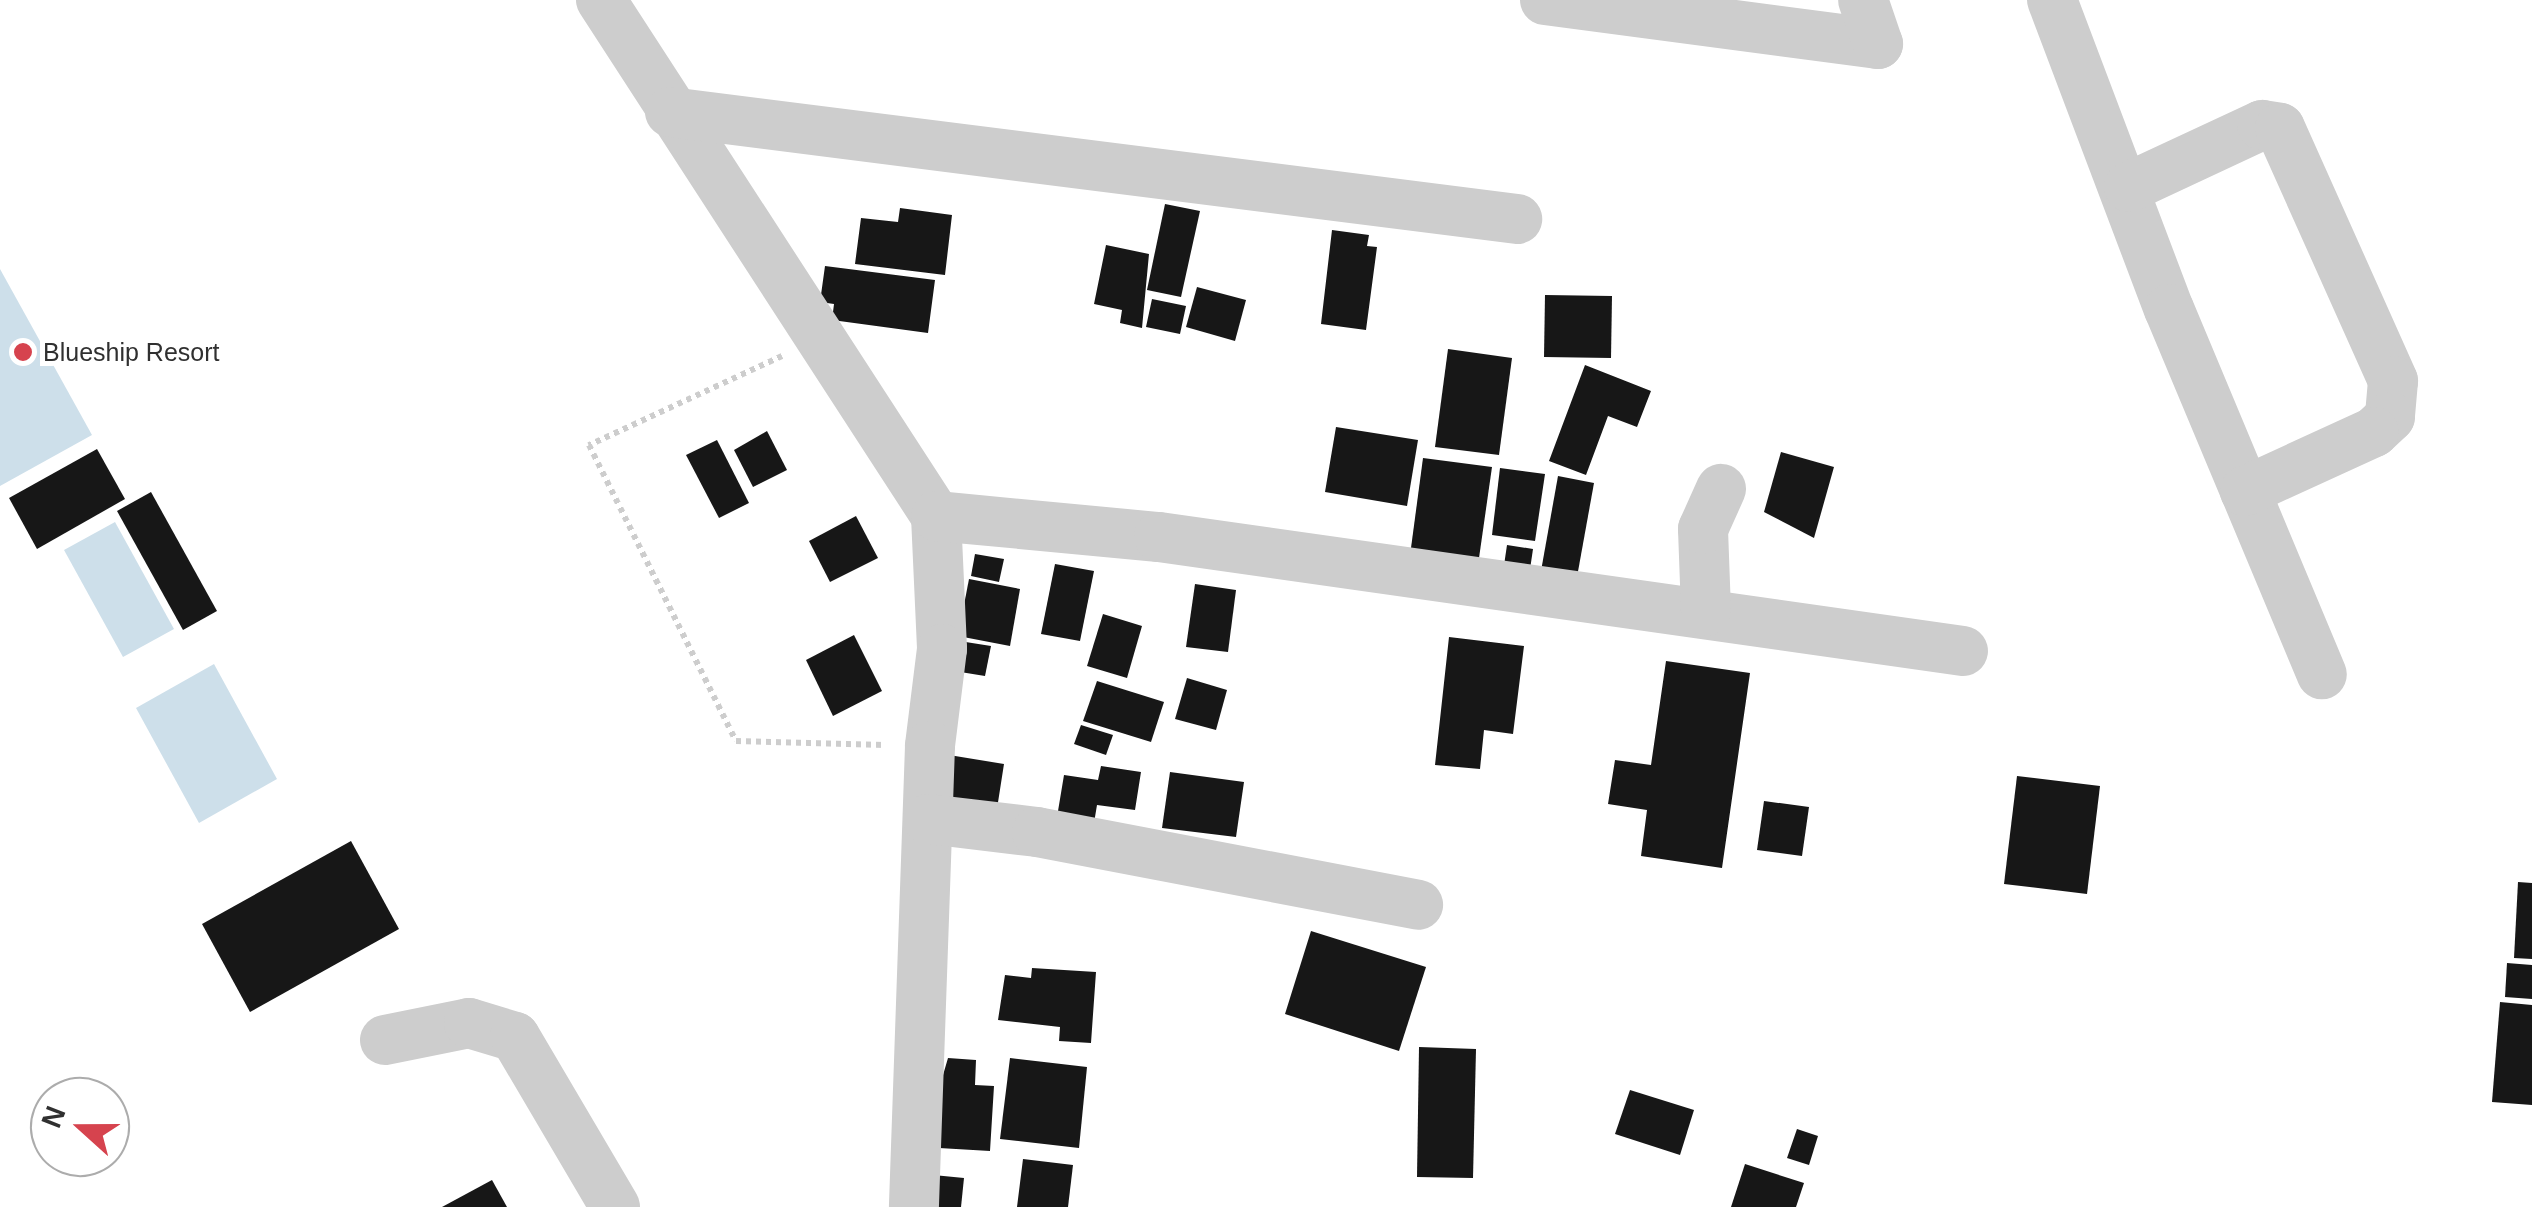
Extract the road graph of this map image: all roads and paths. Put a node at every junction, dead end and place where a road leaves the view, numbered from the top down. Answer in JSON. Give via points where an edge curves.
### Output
{"nodes":[{"id":1,"x":600,"y":0,"type":"edge"},
{"id":2,"x":1544,"y":0,"type":"edge"},
{"id":3,"x":1863,"y":0,"type":"edge"},
{"id":4,"x":2052,"y":0,"type":"edge"},
{"id":5,"x":670,"y":112,"type":"junction"},
{"id":6,"x":2129,"y":187,"type":"junction"},
{"id":7,"x":1517,"y":219,"type":"dead end"},
{"id":8,"x":815,"y":340,"type":"junction"},
{"id":9,"x":1722,"y":489,"type":"dead end"},
{"id":10,"x":2245,"y":491,"type":"junction"},
{"id":11,"x":936,"y":516,"type":"junction"},
{"id":12,"x":1706,"y":611,"type":"junction"},
{"id":13,"x":1962,"y":651,"type":"dead end"},
{"id":14,"x":2322,"y":674,"type":"dead end"},
{"id":15,"x":930,"y":746,"type":"junction"},
{"id":16,"x":928,"y":819,"type":"junction"},
{"id":17,"x":1418,"y":905,"type":"dead end"},
{"id":18,"x":385,"y":1040,"type":"dead end"},
{"id":19,"x":614,"y":1207,"type":"edge"},
{"id":20,"x":914,"y":1207,"type":"edge"}],
"edges":[{"from":1,"to":5,"type":"street"},
{"from":2,"to":3,"type":"street","via":[[1878,44]]},
{"from":4,"to":6,"type":"street"},
{"from":5,"to":7,"type":"street"},
{"from":5,"to":8,"type":"street"},
{"from":6,"to":10,"type":"street"},
{"from":6,"to":10,"type":"street","via":[[2262,125],[2280,128],[2392,381],[2390,417],[2374,432]]},
{"from":8,"to":11,"type":"street"},
{"from":8,"to":15,"type":"path","via":[[589,445],[736,740]]},
{"from":9,"to":12,"type":"street","via":[[1702,529]]},
{"from":10,"to":14,"type":"street"},
{"from":11,"to":12,"type":"street","via":[[1160,537]]},
{"from":11,"to":15,"type":"street","via":[[943,610]]},
{"from":12,"to":13,"type":"street"},
{"from":15,"to":16,"type":"street"},
{"from":16,"to":17,"type":"street","via":[[1037,832]]},
{"from":16,"to":20,"type":"street"},
{"from":18,"to":19,"type":"street","via":[[470,1023],[516,1037]]}]}
